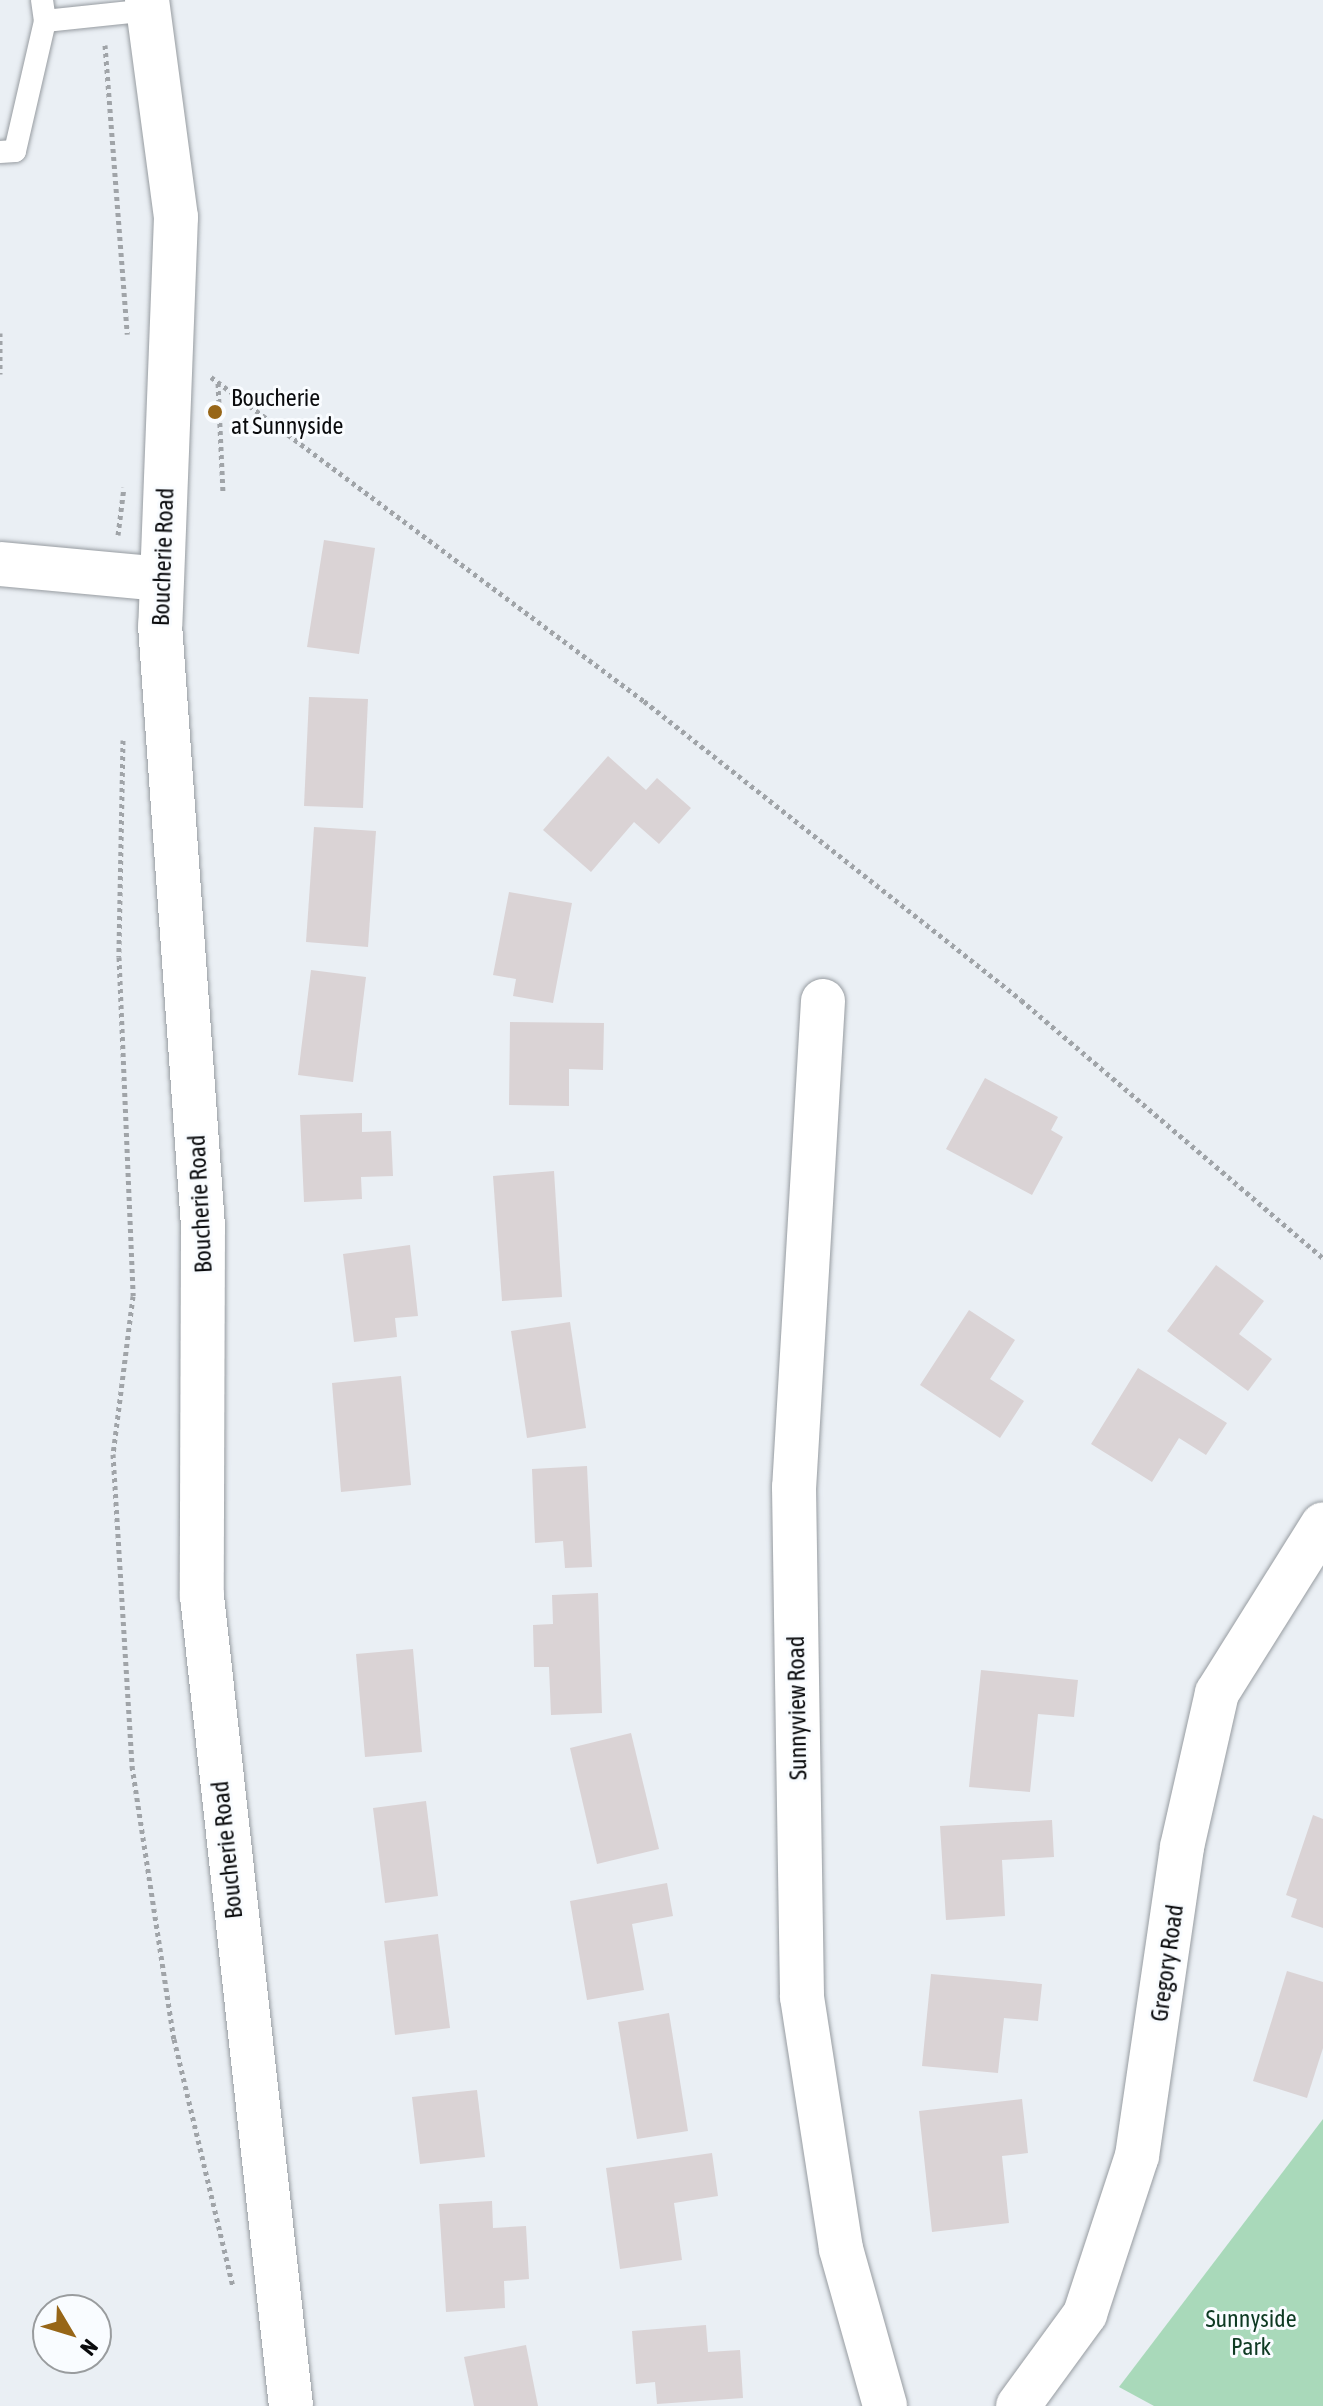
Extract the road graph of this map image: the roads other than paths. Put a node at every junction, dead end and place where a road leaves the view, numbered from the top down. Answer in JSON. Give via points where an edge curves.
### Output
{"nodes":[{"id":1,"x":148,"y":5,"type":"edge"},
{"id":2,"x":43,"y":11,"type":"edge"},
{"id":3,"x":0,"y":152,"type":"edge"},
{"id":4,"x":0,"y":564,"type":"edge"},
{"id":5,"x":161,"y":579,"type":"junction"},
{"id":6,"x":823,"y":1001,"type":"dead end"},
{"id":7,"x":1323,"y":1524,"type":"edge"},
{"id":8,"x":291,"y":2406,"type":"edge"},
{"id":9,"x":885,"y":2406,"type":"edge"},
{"id":10,"x":1018,"y":2406,"type":"edge"}],
"edges":[{"from":1,"to":2,"type":"lane","via":[[102,15]]},
{"from":1,"to":5,"type":"street","name":"Boucherie Road","via":[[176,217]]},
{"from":2,"to":3,"type":"lane","via":[[15,151]]},
{"from":4,"to":5,"type":"street"},
{"from":5,"to":8,"type":"street","name":"Boucherie Road","via":[[203,1226],[202,1596]]},
{"from":6,"to":9,"type":"street","name":"Sunnyview Road","via":[[794,1487],[802,1997],[841,2249]]},
{"from":7,"to":10,"type":"street","name":"Gregory Road","via":[[1217,1693],[1182,1847],[1137,2156],[1085,2314]]}]}
